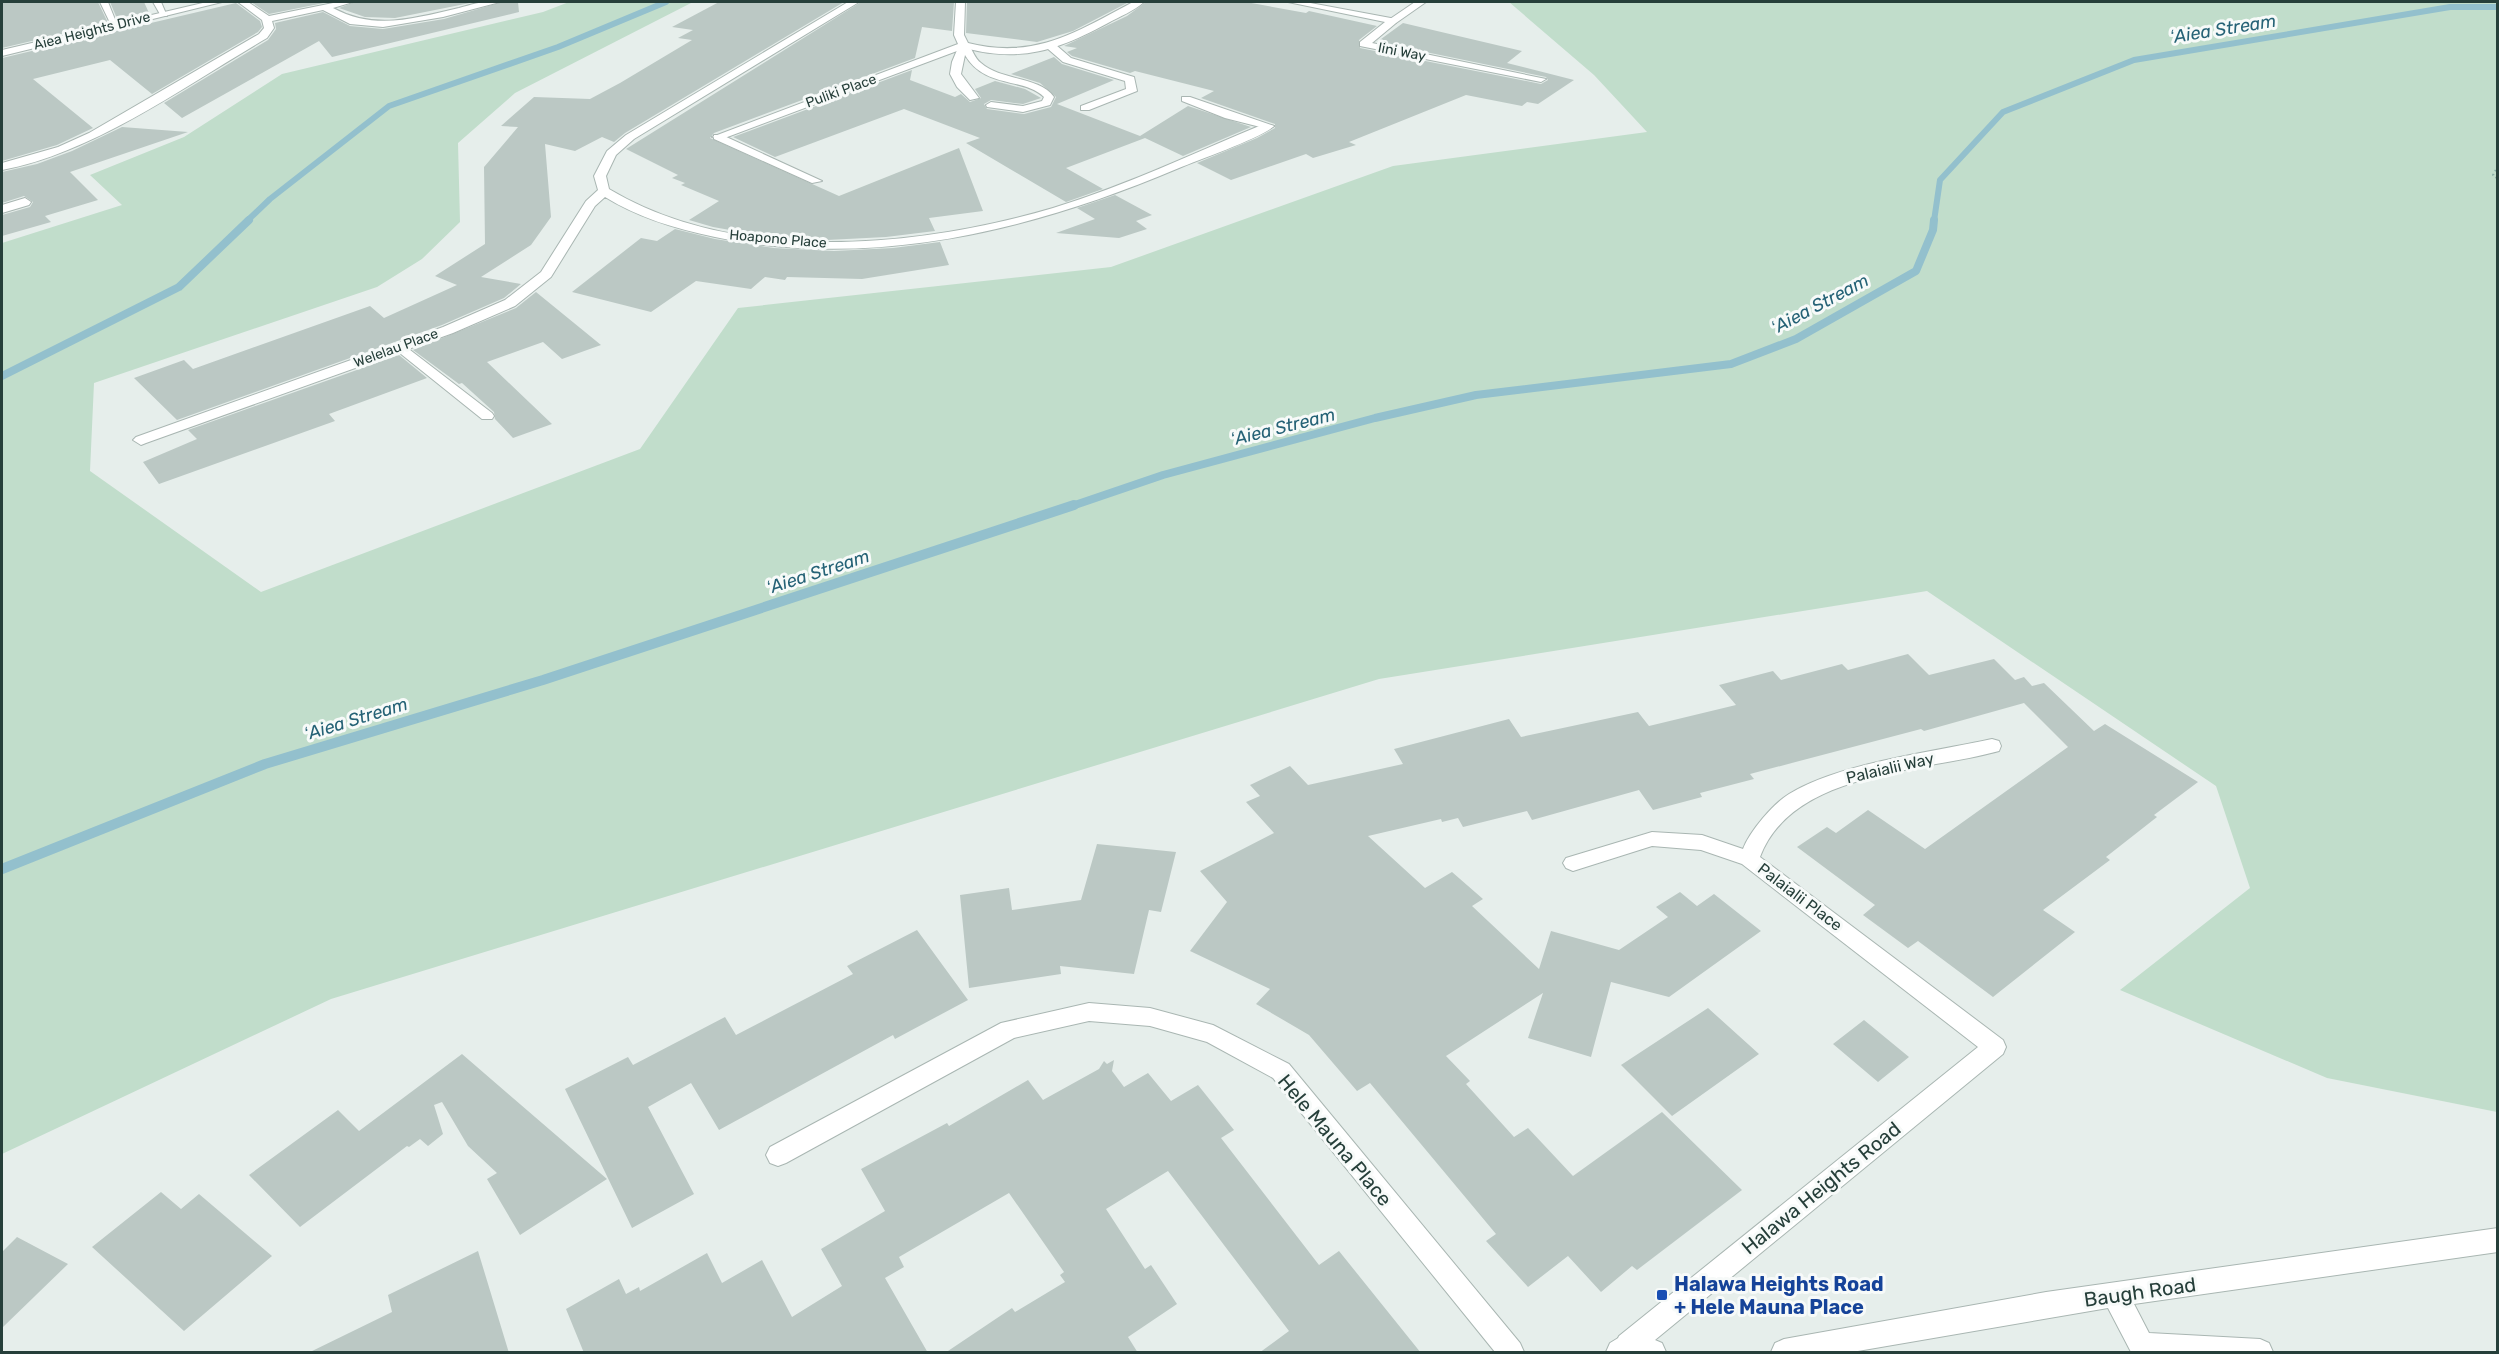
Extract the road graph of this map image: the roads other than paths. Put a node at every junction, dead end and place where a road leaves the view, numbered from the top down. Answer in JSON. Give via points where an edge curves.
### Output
{"nodes":[{"id":1,"x":104,"y":2,"type":"edge"},
{"id":2,"x":157,"y":2,"type":"edge"},
{"id":3,"x":217,"y":2,"type":"edge"},
{"id":4,"x":242,"y":2,"type":"edge"},
{"id":5,"x":349,"y":2,"type":"edge"},
{"id":6,"x":495,"y":2,"type":"edge"},
{"id":7,"x":854,"y":2,"type":"edge"},
{"id":8,"x":960,"y":2,"type":"edge"},
{"id":9,"x":1139,"y":2,"type":"edge"},
{"id":10,"x":1293,"y":2,"type":"edge"},
{"id":11,"x":1421,"y":2,"type":"edge"},
{"id":12,"x":324,"y":7,"type":"junction"},
{"id":13,"x":164,"y":14,"type":"junction"},
{"id":14,"x":267,"y":19,"type":"junction"},
{"id":15,"x":1393,"y":21,"type":"junction"},
{"id":16,"x":115,"y":26,"type":"junction"},
{"id":17,"x":964,"y":45,"type":"junction"},
{"id":18,"x":1052,"y":47,"type":"junction"},
{"id":19,"x":2,"y":53,"type":"edge"},
{"id":20,"x":1541,"y":79,"type":"dead end"},
{"id":21,"x":974,"y":98,"type":"dead end"},
{"id":22,"x":1186,"y":99,"type":"dead end"},
{"id":23,"x":991,"y":105,"type":"dead end"},
{"id":24,"x":1085,"y":108,"type":"dead end"},
{"id":25,"x":2,"y":167,"type":"edge"},
{"id":26,"x":816,"y":181,"type":"dead end"},
{"id":27,"x":604,"y":191,"type":"junction"},
{"id":28,"x":25,"y":202,"type":"dead end"},
{"id":29,"x":2,"y":209,"type":"edge"},
{"id":30,"x":400,"y":347,"type":"junction"},
{"id":31,"x":487,"y":416,"type":"dead end"},
{"id":32,"x":141,"y":440,"type":"dead end"},
{"id":33,"x":1992,"y":746,"type":"dead end"},
{"id":34,"x":1749,"y":859,"type":"junction"},
{"id":35,"x":1573,"y":863,"type":"dead end"},
{"id":36,"x":1995,"y":1047,"type":"joint"},
{"id":37,"x":778,"y":1155,"type":"dead end"},
{"id":38,"x":2498,"y":1240,"type":"edge"},
{"id":39,"x":2116,"y":1296,"type":"junction"},
{"id":40,"x":2144,"y":1349,"type":"edge"},
{"id":41,"x":1633,"y":1350,"type":"edge"},
{"id":42,"x":1511,"y":1353,"type":"edge"},
{"id":43,"x":1784,"y":1353,"type":"edge"},
{"id":44,"x":2260,"y":1353,"type":"edge"}],
"edges":[{"from":1,"to":16,"type":"street"},
{"from":2,"to":13,"type":"street"},
{"from":3,"to":13,"type":"street","name":"Aiea Heights Drive"},
{"from":4,"to":14,"type":"street"},
{"from":5,"to":12,"type":"street"},
{"from":6,"to":12,"type":"street","via":[[377,24],[354,23]]},
{"from":7,"to":27,"type":"street","via":[[630,137],[607,161],[600,176]]},
{"from":8,"to":17,"type":"street","via":[[959,35]]},
{"from":9,"to":18,"type":"street"},
{"from":10,"to":15,"type":"street","name":"Iini Way"},
{"from":11,"to":15,"type":"street"},
{"from":12,"to":14,"type":"street"},
{"from":13,"to":16,"type":"street","name":"Aiea Heights Drive"},
{"from":14,"to":25,"type":"street","via":[[269,28],[263,36],[93,135]]},
{"from":15,"to":20,"type":"street","name":"Iini Way","via":[[1364,44]]},
{"from":16,"to":19,"type":"street","name":"Aiea Heights Drive"},
{"from":17,"to":18,"type":"street","via":[[999,53]]},
{"from":17,"to":21,"type":"street","via":[[954,66],[955,74],[957,82]]},
{"from":17,"to":23,"type":"street","via":[[976,65],[1045,92],[1048,97],[1046,103],[1023,109]]},
{"from":17,"to":26,"type":"street","name":"Puliki Place","via":[[718,137]]},
{"from":18,"to":24,"type":"street","via":[[1067,60],[1131,79],[1131,91]]},
{"from":22,"to":27,"type":"street","name":"Hoapono Place","via":[[1268,126],[1058,210],[958,234],[834,245],[766,241],[700,231],[638,211]]},
{"from":27,"to":30,"type":"street","name":"Welelau Place","via":[[590,204],[546,274],[510,303]]},
{"from":28,"to":29,"type":"street"},
{"from":30,"to":31,"type":"street"},
{"from":30,"to":32,"type":"street","name":"Welelau Place"},
{"from":33,"to":34,"type":"street","name":"Palaialii Way","via":[[1845,777],[1795,799],[1757,838]]},
{"from":34,"to":35,"type":"street","name":"Palaialii Place","via":[[1702,843],[1652,839]]},
{"from":34,"to":36,"type":"street","name":"Palaialii Place"},
{"from":36,"to":41,"type":"street","name":"Halawa Heights Road"},
{"from":37,"to":42,"type":"street","name":"Hele Mauna Place","via":[[1009,1030],[1089,1012],[1150,1017],[1213,1034],[1281,1071]]},
{"from":38,"to":39,"type":"street","name":"Baugh Road"},
{"from":39,"to":40,"type":"street"},
{"from":39,"to":43,"type":"street","name":"Baugh Road","via":[[2046,1304]]},
{"from":40,"to":44,"type":"street"}]}
